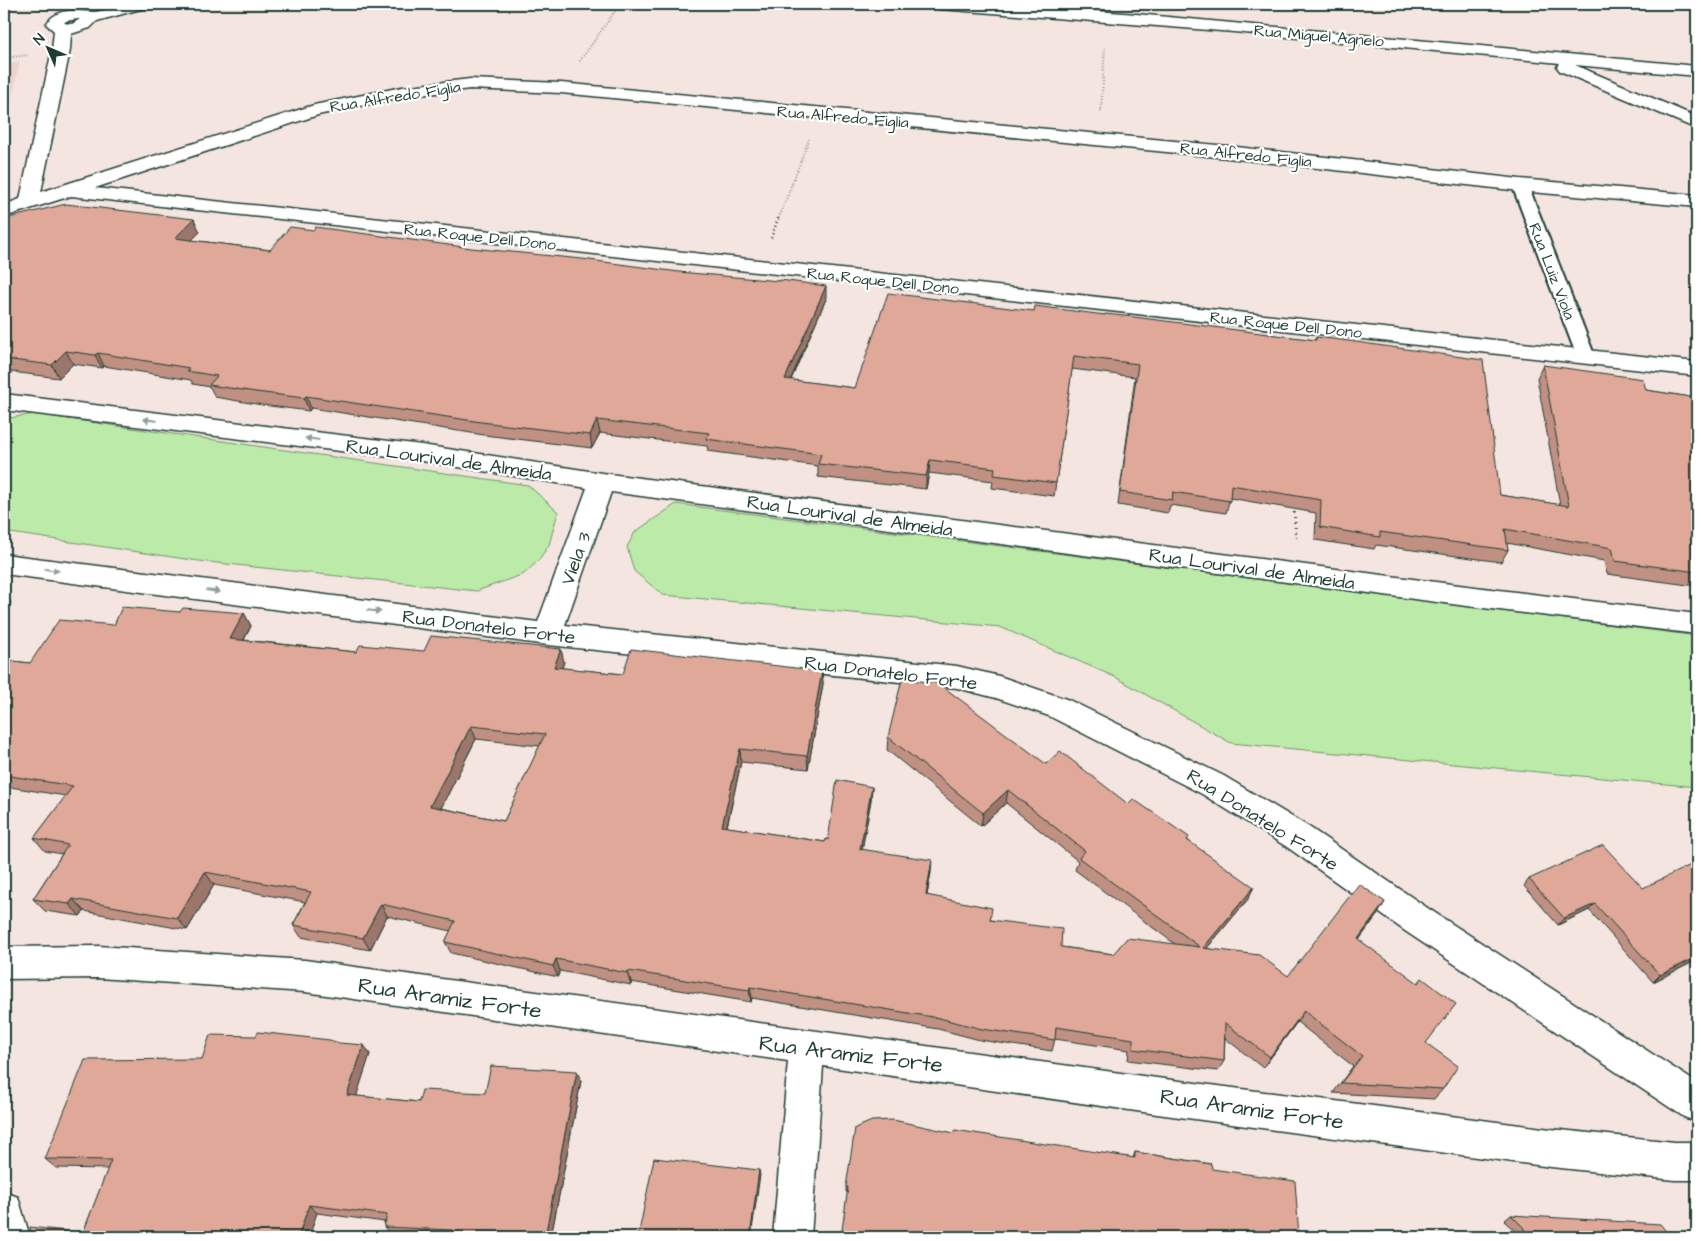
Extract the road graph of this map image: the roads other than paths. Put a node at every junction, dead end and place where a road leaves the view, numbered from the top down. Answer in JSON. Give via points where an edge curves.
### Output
{"nodes":[{"id":1,"x":142,"y":4,"type":"edge"},
{"id":2,"x":940,"y":4,"type":"edge"},
{"id":3,"x":62,"y":17,"type":"edge"},
{"id":4,"x":1544,"y":58,"type":"junction"},
{"id":5,"x":1697,"y":71,"type":"edge"},
{"id":6,"x":1697,"y":76,"type":"edge"},
{"id":7,"x":1695,"y":122,"type":"edge"},
{"id":8,"x":1520,"y":185,"type":"junction"},
{"id":9,"x":68,"y":191,"type":"junction"},
{"id":10,"x":1697,"y":201,"type":"edge"},
{"id":11,"x":29,"y":203,"type":"junction"},
{"id":12,"x":4,"y":211,"type":"edge"},
{"id":13,"x":1586,"y":357,"type":"junction"},
{"id":14,"x":1697,"y":369,"type":"edge"},
{"id":15,"x":4,"y":402,"type":"edge"},
{"id":16,"x":602,"y":482,"type":"junction"},
{"id":17,"x":4,"y":564,"type":"edge"},
{"id":18,"x":1697,"y":624,"type":"edge"},
{"id":19,"x":548,"y":634,"type":"junction"},
{"id":20,"x":4,"y":963,"type":"edge"},
{"id":21,"x":807,"y":1048,"type":"junction"},
{"id":22,"x":1697,"y":1104,"type":"edge"},
{"id":23,"x":1697,"y":1162,"type":"edge"},
{"id":24,"x":4,"y":1211,"type":"edge"},
{"id":25,"x":11,"y":1237,"type":"edge"},
{"id":26,"x":792,"y":1237,"type":"edge"}],
"edges":[{"from":1,"to":3,"type":"street","via":[[89,18],[85,24]]},
{"from":2,"to":4,"type":"street","name":"Rua Miguel Agnelo","via":[[1332,36]]},
{"from":3,"to":11,"type":"street","via":[[61,50]]},
{"from":4,"to":5,"type":"street","name":"Rua Miguel Agnelo"},
{"from":4,"to":7,"type":"street"},
{"from":6,"to":7,"type":"street","via":[[1682,83],[1677,93],[1684,114]]},
{"from":8,"to":9,"type":"street","name":"Rua Alfredo Figlia","via":[[1228,152],[562,88],[470,84],[402,92],[314,110]]},
{"from":8,"to":10,"type":"street","name":"Rua Alfredo Figlia"},
{"from":8,"to":13,"type":"lane","name":"Rua Luiz Viola"},
{"from":9,"to":11,"type":"street","name":"Rua Alfredo Figlia"},
{"from":9,"to":13,"type":"street","name":"Rua Roque Dell Dono"},
{"from":11,"to":12,"type":"street","name":"Rua Alfredo Figlia"},
{"from":13,"to":14,"type":"street","name":"Rua Roque Dell Dono"},
{"from":16,"to":15,"type":"street","name":"Rua Lourival de Almeida","one_way":true,"via":[[422,453]]},
{"from":16,"to":18,"type":"street","name":"Rua Lourival de Almeida"},
{"from":16,"to":19,"type":"street","name":"Viela 3"},
{"from":17,"to":19,"type":"street","name":"Rua Donatelo Forte","one_way":true},
{"from":19,"to":22,"type":"street","name":"Rua Donatelo Forte","via":[[956,677],[1059,708],[1213,785],[1281,827]]},
{"from":20,"to":21,"type":"street","name":"Rua Aramiz Forte","via":[[98,962],[305,976]]},
{"from":21,"to":23,"type":"street","name":"Rua Aramiz Forte","via":[[1531,1145]]},
{"from":21,"to":26,"type":"street"},
{"from":24,"to":25,"type":"street"}]}
